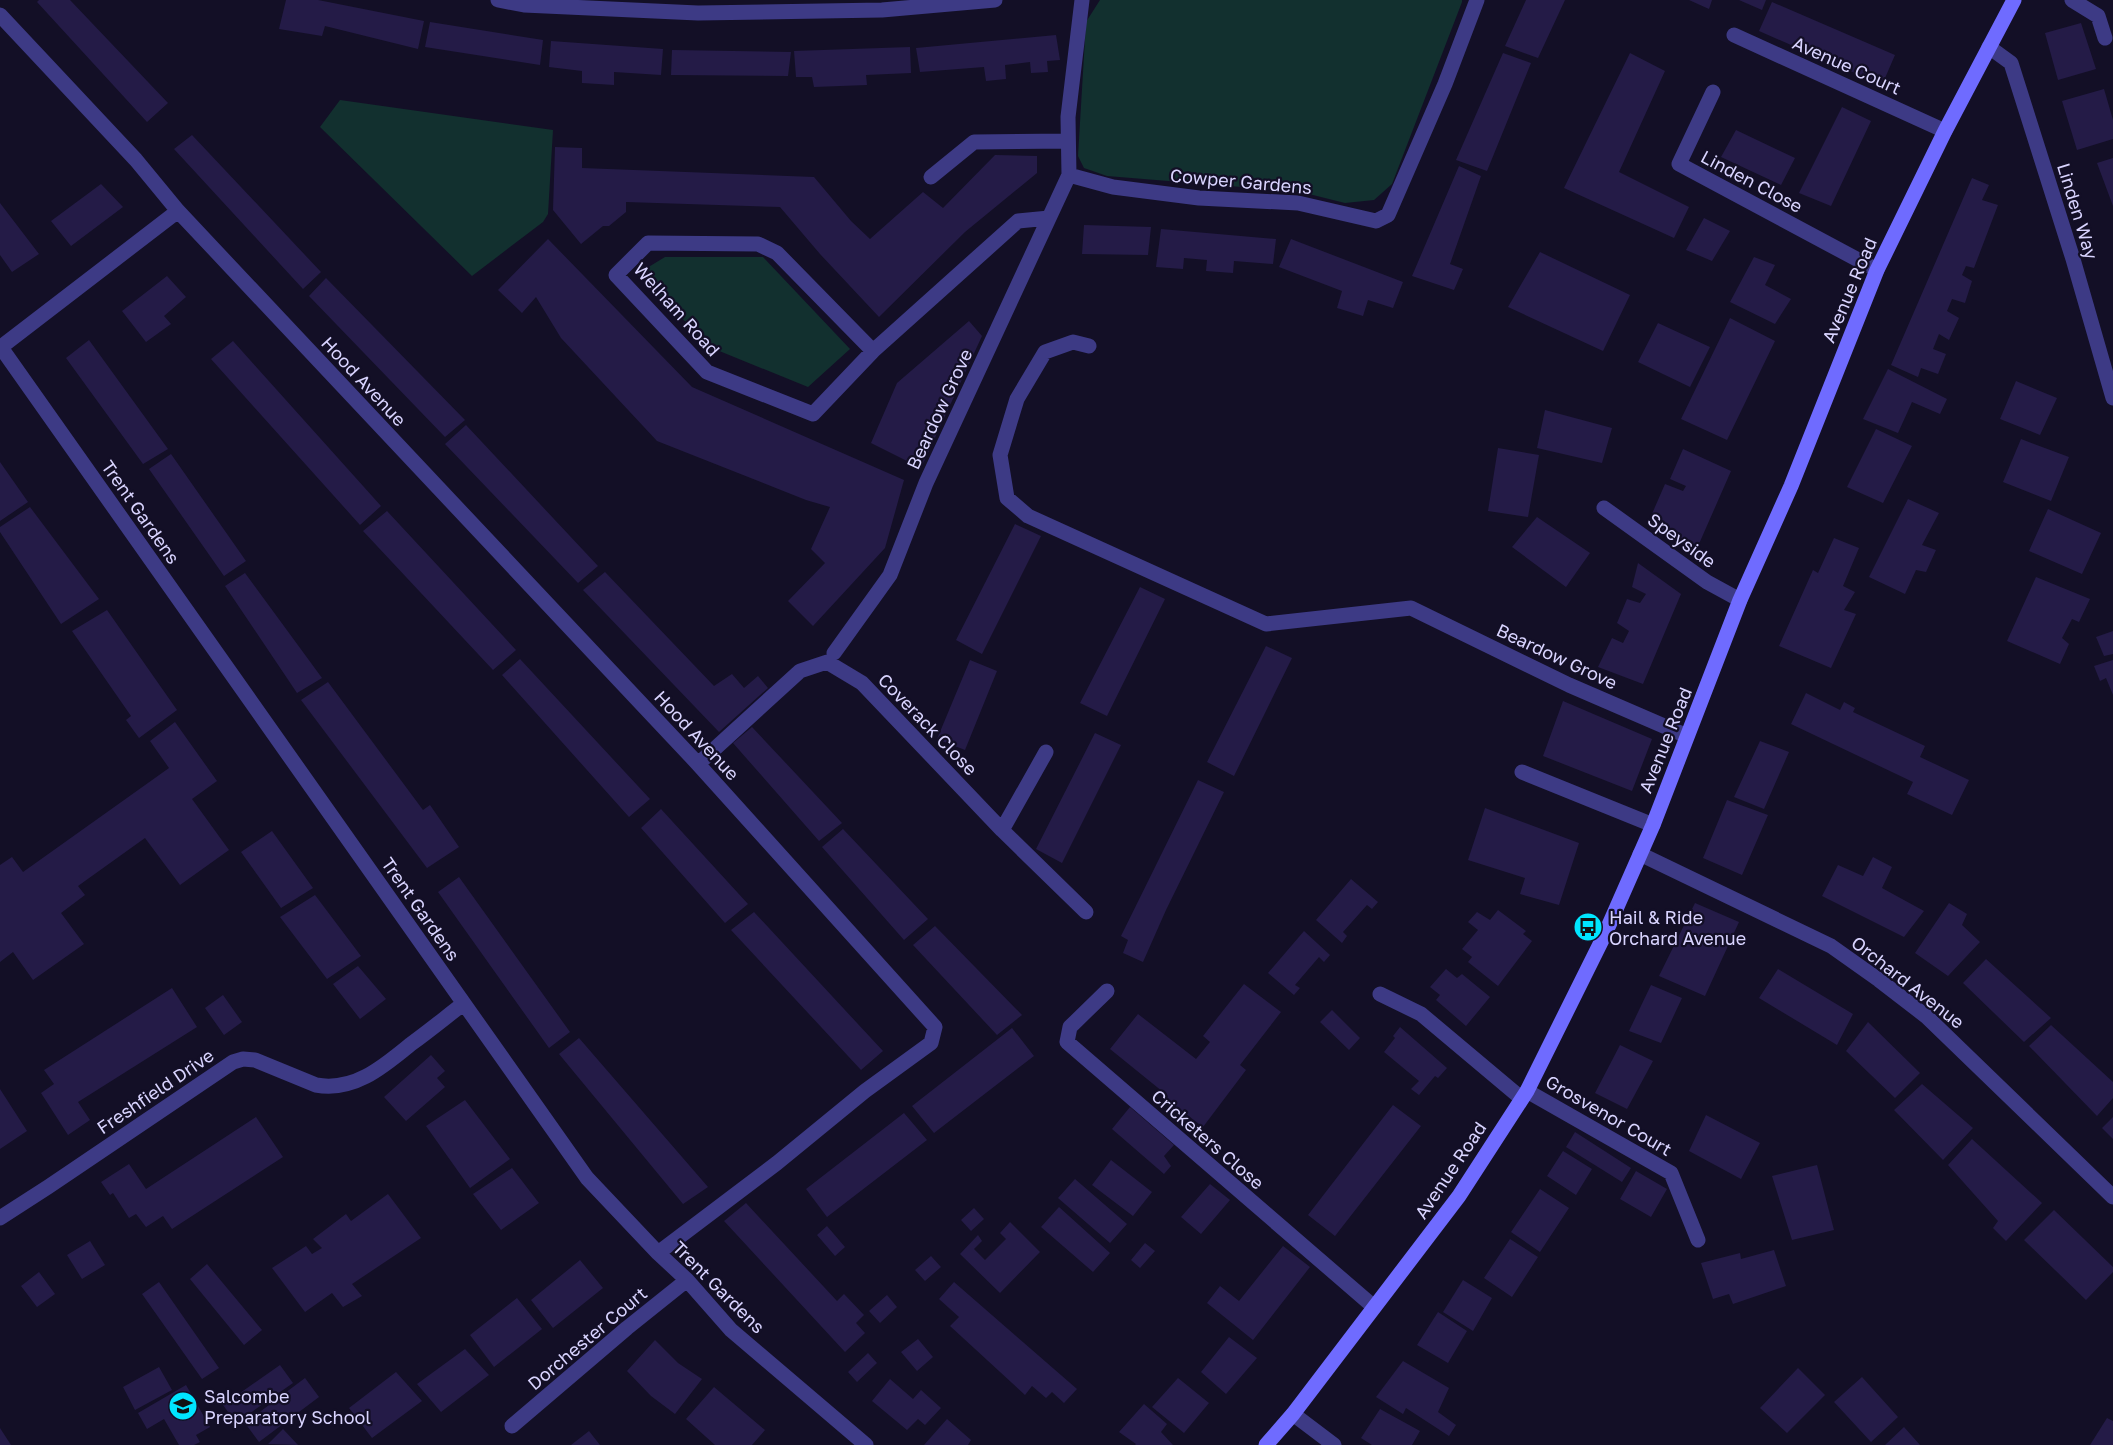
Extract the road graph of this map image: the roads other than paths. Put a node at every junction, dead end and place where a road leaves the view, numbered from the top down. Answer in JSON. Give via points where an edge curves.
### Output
{"nodes":[{"id":1,"x":498,"y":0,"type":"edge"},
{"id":2,"x":995,"y":0,"type":"edge"},
{"id":3,"x":1082,"y":0,"type":"edge"},
{"id":4,"x":1477,"y":0,"type":"edge"},
{"id":5,"x":2014,"y":0,"type":"edge"},
{"id":6,"x":2072,"y":0,"type":"edge"},
{"id":7,"x":0,"y":15,"type":"edge"},
{"id":8,"x":1734,"y":35,"type":"dead end"},
{"id":9,"x":2105,"y":38,"type":"dead end"},
{"id":10,"x":1989,"y":47,"type":"junction"},
{"id":11,"x":1713,"y":92,"type":"dead end"},
{"id":12,"x":1945,"y":131,"type":"junction"},
{"id":13,"x":1068,"y":141,"type":"junction"},
{"id":14,"x":1069,"y":175,"type":"junction"},
{"id":15,"x":931,"y":177,"type":"dead end"},
{"id":16,"x":178,"y":211,"type":"junction"},
{"id":17,"x":1049,"y":218,"type":"junction"},
{"id":18,"x":1876,"y":270,"type":"junction"},
{"id":19,"x":1089,"y":346,"type":"dead end"},
{"id":20,"x":0,"y":347,"type":"edge"},
{"id":21,"x":873,"y":351,"type":"junction"},
{"id":22,"x":2113,"y":398,"type":"edge"},
{"id":23,"x":1604,"y":508,"type":"dead end"},
{"id":24,"x":1740,"y":600,"type":"junction"},
{"id":25,"x":834,"y":652,"type":"dead end"},
{"id":26,"x":1687,"y":736,"type":"junction"},
{"id":27,"x":1046,"y":752,"type":"dead end"},
{"id":28,"x":698,"y":764,"type":"junction"},
{"id":29,"x":1522,"y":772,"type":"dead end"},
{"id":30,"x":1653,"y":825,"type":"junction"},
{"id":31,"x":1002,"y":830,"type":"junction"},
{"id":32,"x":1640,"y":854,"type":"junction"},
{"id":33,"x":1086,"y":912,"type":"dead end"},
{"id":34,"x":1107,"y":991,"type":"dead end"},
{"id":35,"x":1380,"y":994,"type":"dead end"},
{"id":36,"x":463,"y":1004,"type":"junction"},
{"id":37,"x":1524,"y":1094,"type":"junction"},
{"id":38,"x":2113,"y":1197,"type":"edge"},
{"id":39,"x":0,"y":1218,"type":"edge"},
{"id":40,"x":1698,"y":1240,"type":"dead end"},
{"id":41,"x":658,"y":1254,"type":"junction"},
{"id":42,"x":687,"y":1280,"type":"junction"},
{"id":43,"x":1374,"y":1307,"type":"junction"},
{"id":44,"x":1293,"y":1414,"type":"junction"},
{"id":45,"x":512,"y":1426,"type":"dead end"},
{"id":46,"x":866,"y":1445,"type":"edge"},
{"id":47,"x":1266,"y":1445,"type":"edge"},
{"id":48,"x":1334,"y":1445,"type":"edge"}],
"edges":[{"from":1,"to":2,"type":"street","via":[[524,5],[698,13],[882,10]]},
{"from":3,"to":13,"type":"street"},
{"from":4,"to":14,"type":"street","name":"Cowper Gardens","via":[[1388,215],[1376,221],[1298,203],[1199,198],[1113,187]]},
{"from":5,"to":10,"type":"street","name":"Avenue Road"},
{"from":6,"to":9,"type":"street","via":[[2098,16]]},
{"from":7,"to":16,"type":"street","name":"Hood Avenue","via":[[136,160]]},
{"from":8,"to":12,"type":"street","name":"Avenue Court"},
{"from":10,"to":12,"type":"street","name":"Avenue Road"},
{"from":10,"to":22,"type":"street","name":"Linden Way","via":[[2011,63]]},
{"from":11,"to":18,"type":"street","name":"Linden Close","via":[[1679,164]]},
{"from":12,"to":18,"type":"street","name":"Avenue Road"},
{"from":13,"to":14,"type":"street"},
{"from":13,"to":15,"type":"street","via":[[974,142]]},
{"from":14,"to":17,"type":"street","name":"Beardow Grove"},
{"from":16,"to":20,"type":"street"},
{"from":16,"to":28,"type":"street","name":"Hood Avenue"},
{"from":17,"to":21,"type":"street","name":"Welham Road","via":[[1018,222]]},
{"from":17,"to":25,"type":"street","name":"Beardow Grove","via":[[926,483],[890,575]]},
{"from":18,"to":24,"type":"street","name":"Avenue Road","via":[[1791,486]]},
{"from":19,"to":26,"type":"street","name":"Beardow Grove","via":[[1073,342],[1045,352],[1017,399],[1000,455],[1007,498],[1029,516],[1266,624],[1411,608],[1569,685]]},
{"from":20,"to":36,"type":"street","name":"Trent Gardens"},
{"from":21,"to":21,"type":"street","name":"Welham Road","via":[[777,253],[758,244],[648,243],[616,275],[707,372],[813,414]]},
{"from":23,"to":24,"type":"street","name":"Speyside","via":[[1707,582]]},
{"from":24,"to":26,"type":"street","name":"Avenue Road"},
{"from":26,"to":30,"type":"street","name":"Avenue Road"},
{"from":27,"to":31,"type":"street"},
{"from":28,"to":31,"type":"street","name":"Coverack Close","via":[[800,671],[827,662],[862,683]]},
{"from":28,"to":41,"type":"street","name":"Hood Avenue","via":[[934,1027],[931,1043]]},
{"from":29,"to":30,"type":"street"},
{"from":30,"to":32,"type":"street","name":"Avenue Road"},
{"from":31,"to":33,"type":"street","name":"Coverack Close"},
{"from":32,"to":37,"type":"street","name":"Avenue Road","via":[[1605,934]]},
{"from":32,"to":38,"type":"street","name":"Orchard Avenue","via":[[1831,946],[1879,980],[1927,1017]]},
{"from":34,"to":43,"type":"street","name":"Cricketers Close","via":[[1070,1027],[1067,1042]]},
{"from":35,"to":37,"type":"street","name":"Grosvenor Court","via":[[1421,1014]]},
{"from":36,"to":39,"type":"street","name":"Freshfield Drive","via":[[379,1070],[352,1083],[325,1087],[255,1060],[233,1062]]},
{"from":36,"to":41,"type":"street","name":"Trent Gardens","via":[[587,1178]]},
{"from":37,"to":40,"type":"street","name":"Grosvenor Court","via":[[1671,1173]]},
{"from":37,"to":43,"type":"street","name":"Avenue Road","via":[[1459,1196]]},
{"from":41,"to":42,"type":"street","name":"Trent Gardens"},
{"from":42,"to":45,"type":"street","name":"Dorchester Court"},
{"from":42,"to":46,"type":"street","name":"Trent Gardens","via":[[731,1330]]},
{"from":43,"to":44,"type":"street","name":"Avenue Road"},
{"from":44,"to":47,"type":"street","name":"Avenue Road"},
{"from":44,"to":48,"type":"street"}]}
